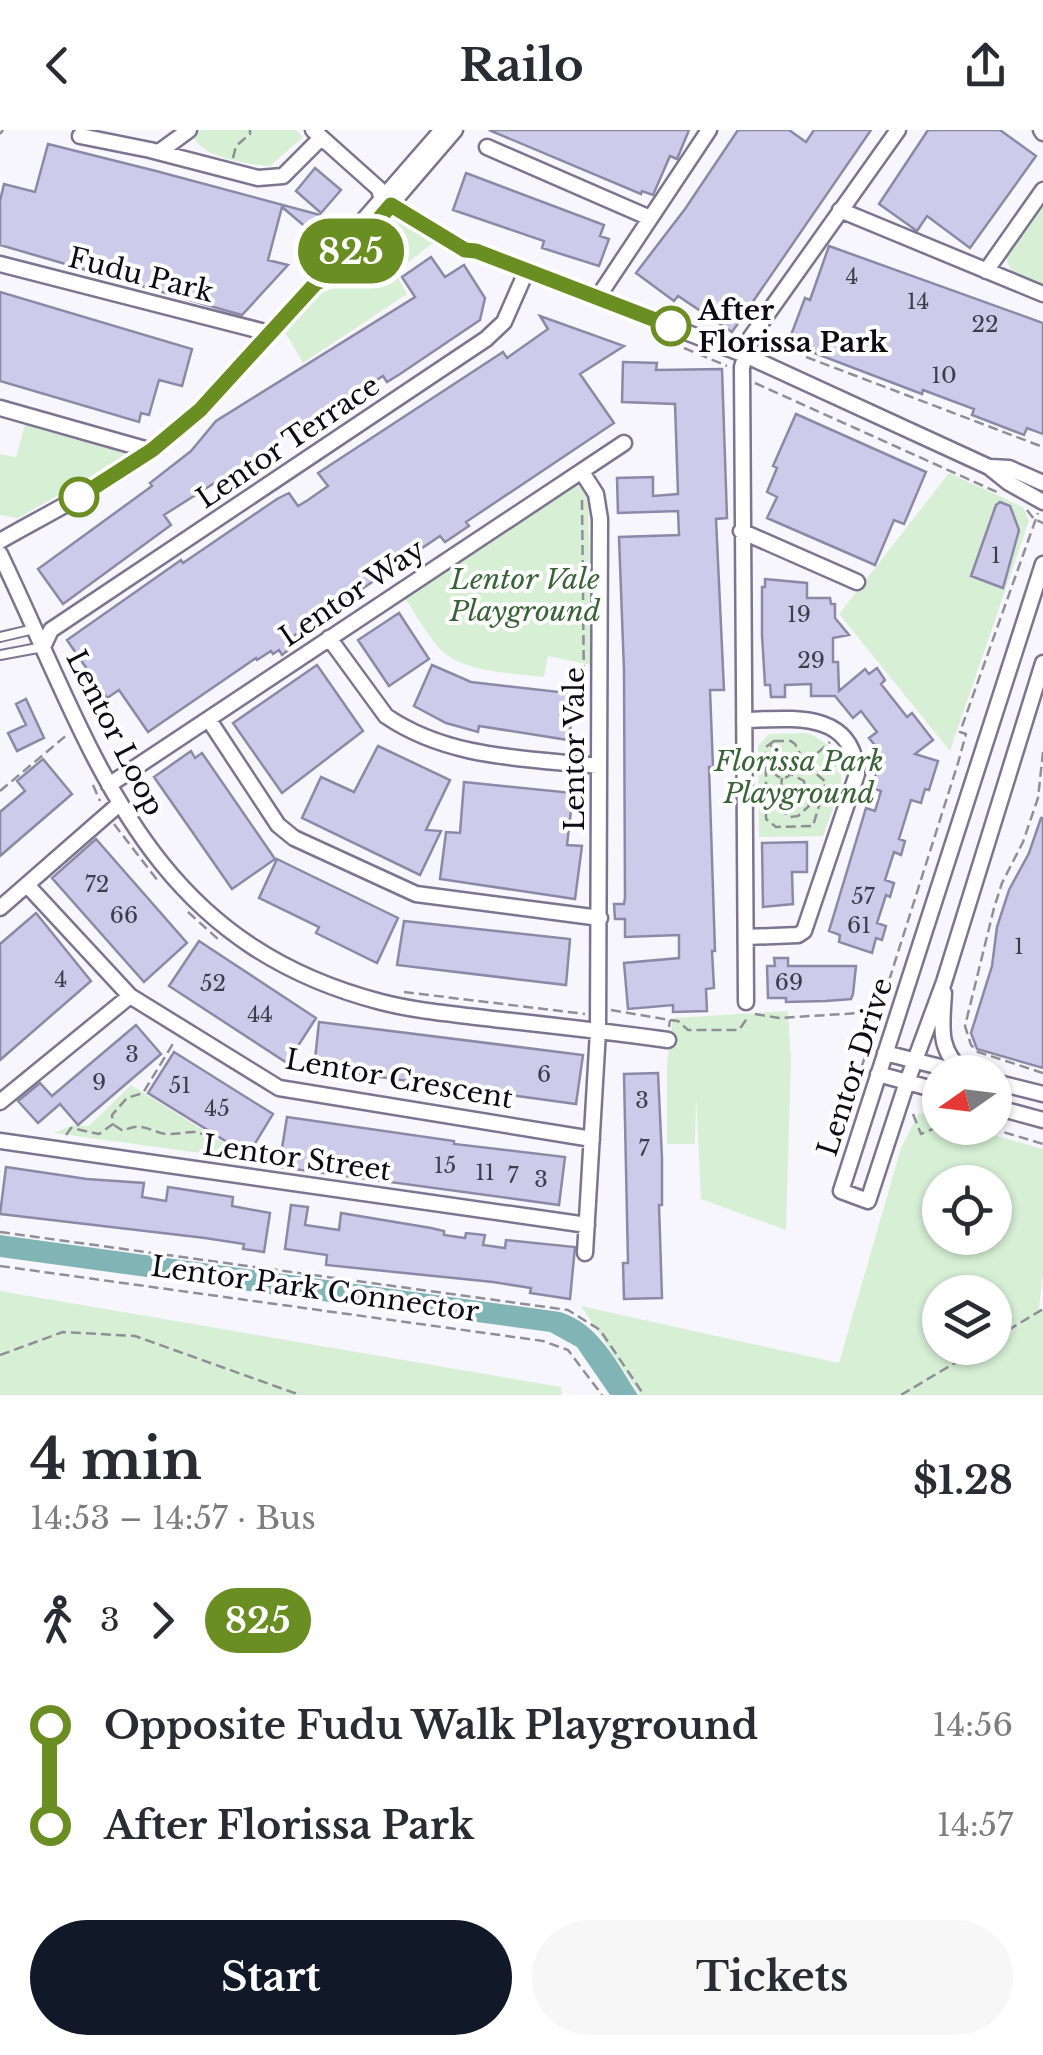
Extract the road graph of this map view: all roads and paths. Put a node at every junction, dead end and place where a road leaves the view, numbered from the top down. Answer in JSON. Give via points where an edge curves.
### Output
{"nodes":[{"id":1,"x":189,"y":130,"type":"edge"},
{"id":2,"x":250,"y":130,"type":"edge"},
{"id":3,"x":442,"y":130,"type":"edge"},
{"id":4,"x":455,"y":130,"type":"edge"},
{"id":5,"x":709,"y":130,"type":"edge"},
{"id":6,"x":898,"y":130,"type":"edge"},
{"id":7,"x":317,"y":134,"type":"edge"},
{"id":8,"x":80,"y":136,"type":"dead end"},
{"id":9,"x":486,"y":147,"type":"dead end"},
{"id":10,"x":159,"y":152,"type":"junction"},
{"id":11,"x":231,"y":165,"type":"dead end"},
{"id":12,"x":1043,"y":190,"type":"edge"},
{"id":13,"x":387,"y":196,"type":"junction"},
{"id":14,"x":840,"y":210,"type":"junction"},
{"id":15,"x":650,"y":218,"type":"junction"},
{"id":16,"x":0,"y":264,"type":"edge"},
{"id":17,"x":986,"y":271,"type":"junction"},
{"id":18,"x":526,"y":272,"type":"junction"},
{"id":19,"x":1043,"y":294,"type":"edge"},
{"id":20,"x":598,"y":297,"type":"junction"},
{"id":21,"x":268,"y":334,"type":"junction"},
{"id":22,"x":752,"y":336,"type":"junction"},
{"id":23,"x":745,"y":355,"type":"junction"},
{"id":24,"x":742,"y":373,"type":"junction"},
{"id":25,"x":0,"y":408,"type":"edge"},
{"id":26,"x":624,"y":443,"type":"dead end"},
{"id":27,"x":1043,"y":447,"type":"edge"},
{"id":28,"x":152,"y":450,"type":"junction"},
{"id":29,"x":989,"y":467,"type":"junction"},
{"id":30,"x":1038,"y":476,"type":"edge"},
{"id":31,"x":582,"y":478,"type":"junction"},
{"id":32,"x":1006,"y":496,"type":"dead end"},
{"id":33,"x":1043,"y":502,"type":"edge"},
{"id":34,"x":1022,"y":504,"type":"dead end"},
{"id":35,"x":1034,"y":519,"type":"junction"},
{"id":36,"x":1043,"y":523,"type":"edge"},
{"id":37,"x":742,"y":531,"type":"junction"},
{"id":38,"x":0,"y":542,"type":"edge"},
{"id":39,"x":0,"y":554,"type":"edge"},
{"id":40,"x":1043,"y":564,"type":"edge"},
{"id":41,"x":858,"y":582,"type":"dead end"},
{"id":42,"x":43,"y":629,"type":"junction"},
{"id":43,"x":0,"y":637,"type":"edge"},
{"id":44,"x":329,"y":638,"type":"junction"},
{"id":45,"x":44,"y":647,"type":"junction"},
{"id":46,"x":0,"y":655,"type":"edge"},
{"id":47,"x":1043,"y":663,"type":"edge"},
{"id":48,"x":584,"y":702,"type":"dead end"},
{"id":49,"x":209,"y":720,"type":"junction"},
{"id":50,"x":744,"y":720,"type":"junction"},
{"id":51,"x":69,"y":733,"type":"dead end"},
{"id":52,"x":832,"y":740,"type":"dead end"},
{"id":53,"x":769,"y":743,"type":"junction"},
{"id":54,"x":1043,"y":752,"type":"edge"},
{"id":55,"x":778,"y":762,"type":"junction"},
{"id":56,"x":805,"y":764,"type":"junction"},
{"id":57,"x":599,"y":766,"type":"junction"},
{"id":58,"x":790,"y":774,"type":"junction"},
{"id":59,"x":782,"y":778,"type":"junction"},
{"id":60,"x":109,"y":785,"type":"junction"},
{"id":61,"x":0,"y":792,"type":"edge"},
{"id":62,"x":118,"y":805,"type":"junction"},
{"id":63,"x":809,"y":806,"type":"junction"},
{"id":64,"x":820,"y":808,"type":"junction"},
{"id":65,"x":798,"y":816,"type":"junction"},
{"id":66,"x":1038,"y":824,"type":"dead end"},
{"id":67,"x":804,"y":826,"type":"junction"},
{"id":68,"x":1028,"y":828,"type":"junction"},
{"id":69,"x":28,"y":886,"type":"junction"},
{"id":70,"x":0,"y":908,"type":"edge"},
{"id":71,"x":600,"y":918,"type":"junction"},
{"id":72,"x":746,"y":937,"type":"junction"},
{"id":73,"x":944,"y":982,"type":"junction"},
{"id":74,"x":392,"y":990,"type":"dead end"},
{"id":75,"x":130,"y":996,"type":"junction"},
{"id":76,"x":746,"y":1002,"type":"dead end"},
{"id":77,"x":878,"y":1012,"type":"junction"},
{"id":78,"x":587,"y":1014,"type":"dead end"},
{"id":79,"x":670,"y":1020,"type":"dead end"},
{"id":80,"x":183,"y":1028,"type":"junction"},
{"id":81,"x":598,"y":1031,"type":"junction"},
{"id":82,"x":668,"y":1040,"type":"dead end"},
{"id":83,"x":885,"y":1053,"type":"junction"},
{"id":84,"x":948,"y":1055,"type":"edge"},
{"id":85,"x":914,"y":1061,"type":"junction"},
{"id":86,"x":922,"y":1063,"type":"edge"},
{"id":87,"x":1043,"y":1073,"type":"edge"},
{"id":88,"x":878,"y":1074,"type":"junction"},
{"id":89,"x":907,"y":1082,"type":"junction"},
{"id":90,"x":922,"y":1086,"type":"edge"},
{"id":91,"x":1012,"y":1086,"type":"edge"},
{"id":92,"x":854,"y":1091,"type":"dead end"},
{"id":93,"x":1043,"y":1094,"type":"edge"},
{"id":94,"x":0,"y":1102,"type":"edge"},
{"id":95,"x":912,"y":1112,"type":"dead end"},
{"id":96,"x":1012,"y":1112,"type":"edge"},
{"id":97,"x":1043,"y":1120,"type":"edge"},
{"id":98,"x":113,"y":1124,"type":"junction"},
{"id":99,"x":922,"y":1134,"type":"edge"},
{"id":100,"x":66,"y":1135,"type":"dead end"},
{"id":101,"x":1012,"y":1135,"type":"edge"},
{"id":102,"x":592,"y":1139,"type":"junction"},
{"id":103,"x":0,"y":1141,"type":"edge"},
{"id":104,"x":1043,"y":1144,"type":"edge"},
{"id":105,"x":209,"y":1154,"type":"dead end"},
{"id":106,"x":587,"y":1225,"type":"junction"},
{"id":107,"x":0,"y":1232,"type":"edge"},
{"id":108,"x":585,"y":1253,"type":"dead end"},
{"id":109,"x":0,"y":1266,"type":"edge"},
{"id":110,"x":1043,"y":1309,"type":"edge"},
{"id":111,"x":1012,"y":1328,"type":"edge"},
{"id":112,"x":0,"y":1354,"type":"edge"},
{"id":113,"x":951,"y":1365,"type":"edge"},
{"id":114,"x":300,"y":1395,"type":"edge"},
{"id":115,"x":602,"y":1395,"type":"edge"},
{"id":116,"x":644,"y":1395,"type":"edge"},
{"id":117,"x":901,"y":1395,"type":"edge"}],
"edges":[{"from":1,"to":10,"type":"street"},
{"from":2,"to":11,"type":"path"},
{"from":3,"to":13,"type":"street"},
{"from":4,"to":13,"type":"street"},
{"from":5,"to":15,"type":"street"},
{"from":6,"to":14,"type":"street"},
{"from":7,"to":10,"type":"street","via":[[296,166],[274,178]]},
{"from":7,"to":13,"type":"street"},
{"from":8,"to":10,"type":"street"},
{"from":9,"to":15,"type":"street"},
{"from":12,"to":17,"type":"street"},
{"from":13,"to":18,"type":"street","via":[[476,251]]},
{"from":13,"to":21,"type":"street"},
{"from":14,"to":17,"type":"street"},
{"from":14,"to":22,"type":"street"},
{"from":15,"to":20,"type":"street"},
{"from":16,"to":21,"type":"street","name":"Fudu Park"},
{"from":17,"to":19,"type":"street"},
{"from":18,"to":20,"type":"street"},
{"from":18,"to":42,"type":"street","name":"Lentor Terrace","via":[[504,322],[486,339]]},
{"from":20,"to":23,"type":"street"},
{"from":21,"to":28,"type":"street","via":[[200,410]]},
{"from":22,"to":23,"type":"street"},
{"from":22,"to":27,"type":"path"},
{"from":23,"to":24,"type":"street"},
{"from":23,"to":29,"type":"street"},
{"from":24,"to":32,"type":"path"},
{"from":24,"to":37,"type":"street"},
{"from":25,"to":28,"type":"street"},
{"from":26,"to":31,"type":"street","name":"Lentor Way"},
{"from":28,"to":38,"type":"street"},
{"from":29,"to":30,"type":"street"},
{"from":29,"to":33,"type":"street"},
{"from":31,"to":44,"type":"street","name":"Lentor Way"},
{"from":31,"to":48,"type":"path"},
{"from":31,"to":57,"type":"street","name":"Lentor Vale","via":[[596,494],[600,519]]},
{"from":34,"to":35,"type":"path"},
{"from":35,"to":36,"type":"path"},
{"from":35,"to":77,"type":"path","via":[[960,732],[966,734],[958,763]]},
{"from":37,"to":41,"type":"street"},
{"from":37,"to":50,"type":"street"},
{"from":39,"to":42,"type":"street","name":"Lentor Loop"},
{"from":40,"to":83,"type":"street","name":"Lentor Drive"},
{"from":42,"to":43,"type":"lane"},
{"from":42,"to":45,"type":"street","name":"Lentor Loop"},
{"from":44,"to":49,"type":"street","name":"Lentor Way"},
{"from":44,"to":57,"type":"street","via":[[399,725],[479,754]]},
{"from":45,"to":46,"type":"lane"},
{"from":45,"to":60,"type":"street","name":"Lentor Loop"},
{"from":47,"to":73,"type":"street","name":"Lentor Drive"},
{"from":49,"to":60,"type":"street","name":"Lentor Way"},
{"from":49,"to":71,"type":"street","via":[[278,825],[294,838],[425,896]]},
{"from":50,"to":72,"type":"street"},
{"from":50,"to":72,"type":"street","via":[[823,721],[840,734],[857,774],[804,932]]},
{"from":51,"to":61,"type":"path"},
{"from":52,"to":56,"type":"path"},
{"from":53,"to":55,"type":"path"},
{"from":53,"to":56,"type":"path","via":[[791,741]]},
{"from":53,"to":67,"type":"path","via":[[766,818],[776,827]]},
{"from":54,"to":68,"type":"path"},
{"from":55,"to":58,"type":"path","via":[[790,763]]},
{"from":55,"to":59,"type":"path","via":[[774,769]]},
{"from":56,"to":64,"type":"path","via":[[827,786]]},
{"from":57,"to":71,"type":"street","name":"Lentor Vale"},
{"from":58,"to":59,"type":"path"},
{"from":58,"to":63,"type":"path","via":[[804,781]]},
{"from":59,"to":65,"type":"path","via":[[779,808]]},
{"from":60,"to":62,"type":"street","name":"Lentor Loop"},
{"from":62,"to":69,"type":"street"},
{"from":62,"to":81,"type":"street","name":"Lentor Loop","via":[[158,862],[218,924],[290,970],[381,1002]]},
{"from":63,"to":64,"type":"path"},
{"from":63,"to":65,"type":"path"},
{"from":64,"to":67,"type":"path","via":[[817,826]]},
{"from":65,"to":67,"type":"path"},
{"from":66,"to":68,"type":"path"},
{"from":68,"to":87,"type":"path","via":[[994,908],[965,1026],[978,1052]]},
{"from":69,"to":70,"type":"street"},
{"from":69,"to":75,"type":"street","name":"Lentor Crescent"},
{"from":71,"to":81,"type":"street","name":"Lentor Vale"},
{"from":72,"to":76,"type":"street"},
{"from":73,"to":84,"type":"street"},
{"from":73,"to":85,"type":"street","name":"Lentor Drive"},
{"from":74,"to":78,"type":"path"},
{"from":75,"to":80,"type":"street","name":"Lentor Crescent"},
{"from":75,"to":94,"type":"street"},
{"from":77,"to":79,"type":"path","via":[[750,1014],[739,1030],[688,1030]]},
{"from":77,"to":92,"type":"path"},
{"from":80,"to":98,"type":"path","via":[[143,1093],[127,1098]]},
{"from":80,"to":102,"type":"street","name":"Lentor Crescent","via":[[285,1090]]},
{"from":81,"to":82,"type":"street","name":"Lentor Loop"},
{"from":81,"to":102,"type":"street"},
{"from":83,"to":85,"type":"street"},
{"from":83,"to":88,"type":"street","name":"Lentor Drive"},
{"from":85,"to":86,"type":"street"},
{"from":85,"to":89,"type":"street","name":"Lentor Drive"},
{"from":88,"to":89,"type":"street"},
{"from":88,"to":89,"type":"street","name":"Lentor Drive","via":[[841,1191],[868,1201]]},
{"from":89,"to":90,"type":"street"},
{"from":91,"to":93,"type":"street"},
{"from":95,"to":99,"type":"path"},
{"from":96,"to":97,"type":"street"},
{"from":98,"to":100,"type":"path","via":[[98,1134],[71,1128]]},
{"from":98,"to":105,"type":"path","via":[[123,1131],[139,1125],[164,1134],[202,1134]]},
{"from":101,"to":104,"type":"path"},
{"from":102,"to":106,"type":"street"},
{"from":103,"to":106,"type":"street","name":"Lentor Street"},
{"from":106,"to":108,"type":"street"},
{"from":107,"to":116,"type":"path","via":[[558,1308],[600,1330]]},
{"from":109,"to":115,"type":"path","name":"Lentor Park Connector","via":[[542,1340],[568,1350]]},
{"from":110,"to":111,"type":"path"},
{"from":112,"to":114,"type":"path","via":[[64,1332],[135,1336]]},
{"from":113,"to":117,"type":"path"}]}
